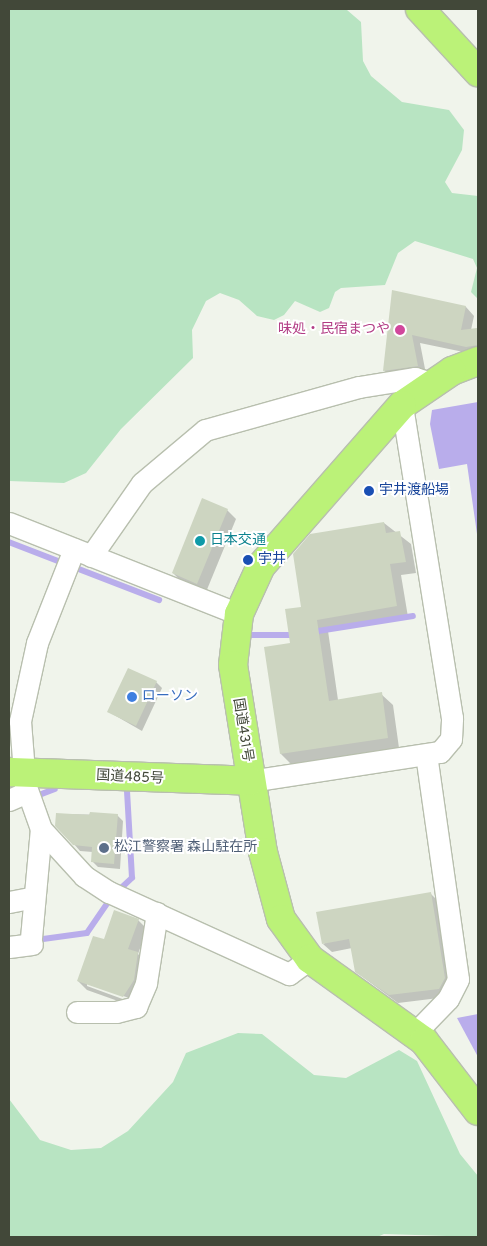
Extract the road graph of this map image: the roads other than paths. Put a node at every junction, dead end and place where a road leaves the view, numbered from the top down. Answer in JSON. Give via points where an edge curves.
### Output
{"nodes":[{"id":1,"x":420,"y":9,"type":"edge"},
{"id":2,"x":478,"y":72,"type":"edge"},
{"id":3,"x":478,"y":361,"type":"edge"},
{"id":4,"x":431,"y":383,"type":"junction"},
{"id":5,"x":402,"y":405,"type":"junction"},
{"id":6,"x":9,"y":523,"type":"edge"},
{"id":7,"x":75,"y":559,"type":"junction"},
{"id":8,"x":239,"y":614,"type":"junction"},
{"id":9,"x":426,"y":755,"type":"junction"},
{"id":10,"x":250,"y":781,"type":"junction"},
{"id":11,"x":21,"y":788,"type":"edge"},
{"id":12,"x":41,"y":829,"type":"junction"},
{"id":13,"x":34,"y":897,"type":"junction"},
{"id":14,"x":9,"y":902,"type":"edge"},
{"id":15,"x":157,"y":913,"type":"junction"},
{"id":16,"x":9,"y":947,"type":"edge"},
{"id":17,"x":310,"y":959,"type":"junction"},
{"id":18,"x":77,"y":1012,"type":"dead end"},
{"id":19,"x":415,"y":1033,"type":"junction"},
{"id":20,"x":478,"y":1112,"type":"edge"}],
"edges":[{"from":1,"to":2,"type":"highway"},
{"from":3,"to":4,"type":"highway","name":"国道431号"},
{"from":4,"to":5,"type":"highway","name":"国道431号"},
{"from":4,"to":7,"type":"street","via":[[416,378],[360,387],[205,430],[142,483]]},
{"from":5,"to":8,"type":"highway","name":"国道431号","via":[[261,566]]},
{"from":5,"to":9,"type":"street","via":[[452,718],[447,746]]},
{"from":6,"to":7,"type":"street"},
{"from":7,"to":8,"type":"street"},
{"from":7,"to":11,"type":"street","via":[[37,643],[20,721]]},
{"from":8,"to":10,"type":"highway","name":"国道431号","via":[[233,665]]},
{"from":9,"to":10,"type":"street"},
{"from":9,"to":19,"type":"street","via":[[458,979],[448,998]]},
{"from":10,"to":11,"type":"highway","name":"国道485号"},
{"from":10,"to":17,"type":"highway","name":"国道431号","via":[[271,889],[281,919]]},
{"from":11,"to":12,"type":"street"},
{"from":12,"to":13,"type":"street"},
{"from":12,"to":15,"type":"street","via":[[84,876],[110,892]]},
{"from":13,"to":14,"type":"street"},
{"from":13,"to":16,"type":"street","via":[[32,941]]},
{"from":15,"to":17,"type":"street","via":[[289,974]]},
{"from":15,"to":18,"type":"street","via":[[146,983],[136,1007],[116,1012]]},
{"from":17,"to":19,"type":"highway","name":"国道431号"},
{"from":19,"to":20,"type":"highway","name":"国道431号","via":[[453,1073]]}]}
